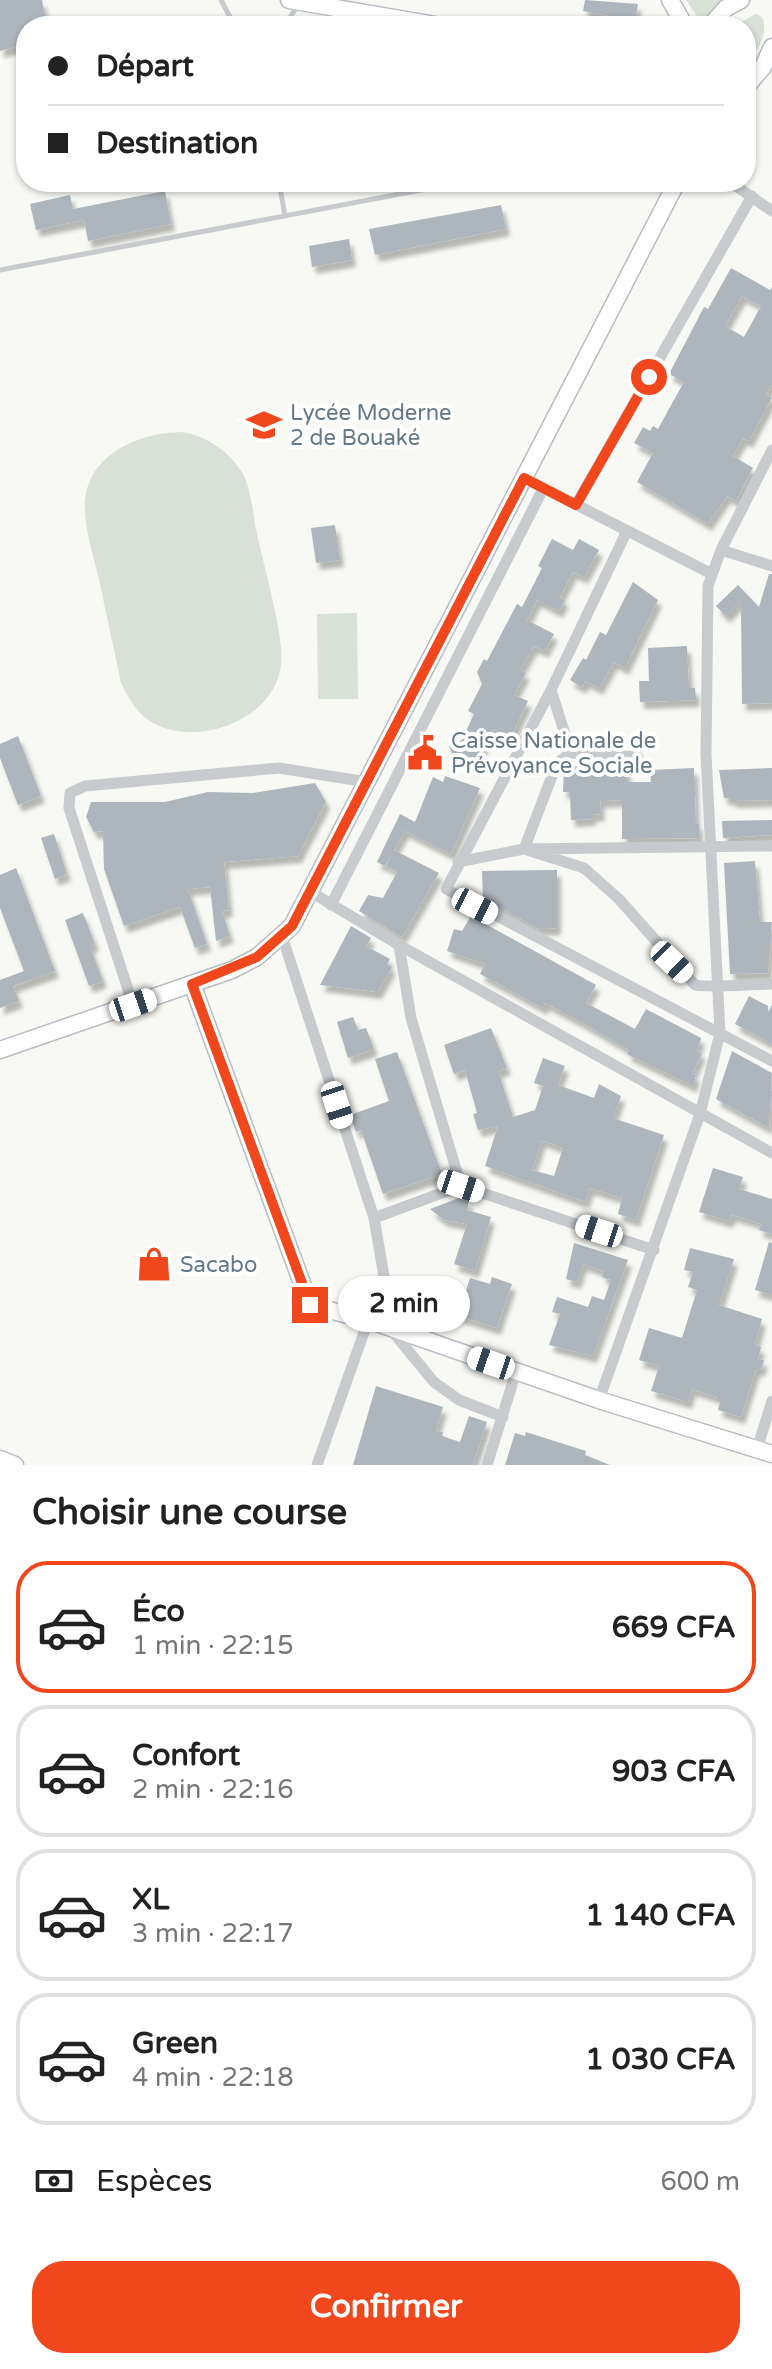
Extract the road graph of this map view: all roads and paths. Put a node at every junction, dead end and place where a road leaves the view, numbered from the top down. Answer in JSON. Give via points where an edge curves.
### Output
{"nodes":[{"id":1,"x":741,"y":0,"type":"edge"},
{"id":2,"x":294,"y":1,"type":"edge"},
{"id":3,"x":352,"y":6,"type":"edge"},
{"id":4,"x":396,"y":16,"type":"edge"},
{"id":5,"x":719,"y":16,"type":"edge"},
{"id":6,"x":772,"y":47,"type":"edge"},
{"id":7,"x":756,"y":79,"type":"edge"},
{"id":8,"x":281,"y":192,"type":"edge"},
{"id":9,"x":412,"y":192,"type":"edge"},
{"id":10,"x":672,"y":192,"type":"edge"},
{"id":11,"x":746,"y":192,"type":"edge"},
{"id":12,"x":752,"y":196,"type":"junction"},
{"id":13,"x":772,"y":211,"type":"edge"},
{"id":14,"x":285,"y":217,"type":"junction"},
{"id":15,"x":0,"y":270,"type":"edge"},
{"id":16,"x":772,"y":450,"type":"edge"},
{"id":17,"x":524,"y":478,"type":"junction"},
{"id":18,"x":543,"y":489,"type":"junction"},
{"id":19,"x":576,"y":505,"type":"junction"},
{"id":20,"x":626,"y":533,"type":"junction"},
{"id":21,"x":721,"y":550,"type":"junction"},
{"id":22,"x":772,"y":566,"type":"edge"},
{"id":23,"x":710,"y":573,"type":"junction"},
{"id":24,"x":551,"y":690,"type":"junction"},
{"id":25,"x":571,"y":753,"type":"junction"},
{"id":26,"x":638,"y":757,"type":"dead end"},
{"id":27,"x":367,"y":782,"type":"junction"},
{"id":28,"x":772,"y":846,"type":"edge"},
{"id":29,"x":710,"y":848,"type":"junction"},
{"id":30,"x":524,"y":849,"type":"junction"},
{"id":31,"x":458,"y":862,"type":"junction"},
{"id":32,"x":311,"y":892,"type":"junction"},
{"id":33,"x":331,"y":905,"type":"junction"},
{"id":34,"x":282,"y":936,"type":"junction"},
{"id":35,"x":399,"y":945,"type":"junction"},
{"id":36,"x":719,"y":983,"type":"junction"},
{"id":37,"x":192,"y":984,"type":"junction"},
{"id":38,"x":772,"y":984,"type":"edge"},
{"id":39,"x":133,"y":1005,"type":"junction"},
{"id":40,"x":720,"y":1033,"type":"junction"},
{"id":41,"x":0,"y":1050,"type":"edge"},
{"id":42,"x":772,"y":1061,"type":"edge"},
{"id":43,"x":700,"y":1114,"type":"junction"},
{"id":44,"x":772,"y":1153,"type":"edge"},
{"id":45,"x":461,"y":1186,"type":"junction"},
{"id":46,"x":374,"y":1218,"type":"junction"},
{"id":47,"x":654,"y":1250,"type":"junction"},
{"id":48,"x":371,"y":1321,"type":"junction"},
{"id":49,"x":389,"y":1327,"type":"junction"},
{"id":50,"x":516,"y":1372,"type":"junction"},
{"id":51,"x":599,"y":1400,"type":"junction"},
{"id":52,"x":772,"y":1401,"type":"edge"},
{"id":53,"x":503,"y":1417,"type":"junction"},
{"id":54,"x":765,"y":1452,"type":"edge"},
{"id":55,"x":0,"y":1459,"type":"edge"},
{"id":56,"x":15,"y":1465,"type":"edge"},
{"id":57,"x":317,"y":1465,"type":"edge"},
{"id":58,"x":487,"y":1465,"type":"edge"}],
"edges":[{"from":1,"to":5,"type":"street"},
{"from":2,"to":3,"type":"street"},
{"from":3,"to":4,"type":"street"},
{"from":6,"to":7,"type":"street"},
{"from":8,"to":14,"type":"lane"},
{"from":9,"to":14,"type":"lane"},
{"from":10,"to":17,"type":"street"},
{"from":11,"to":12,"type":"street"},
{"from":12,"to":13,"type":"street"},
{"from":12,"to":19,"type":"street"},
{"from":14,"to":15,"type":"lane"},
{"from":16,"to":21,"type":"street"},
{"from":17,"to":18,"type":"street"},
{"from":17,"to":27,"type":"street"},
{"from":18,"to":19,"type":"street"},
{"from":18,"to":33,"type":"street"},
{"from":19,"to":20,"type":"street"},
{"from":20,"to":23,"type":"street"},
{"from":20,"to":24,"type":"street"},
{"from":21,"to":22,"type":"street"},
{"from":21,"to":23,"type":"street"},
{"from":23,"to":29,"type":"street"},
{"from":24,"to":25,"type":"street"},
{"from":24,"to":31,"type":"street"},
{"from":25,"to":26,"type":"street"},
{"from":25,"to":30,"type":"street","via":[[557,763]]},
{"from":27,"to":32,"type":"street"},
{"from":27,"to":39,"type":"street","via":[[279,768],[85,786],[70,793],[69,808]]},
{"from":28,"to":29,"type":"street"},
{"from":29,"to":30,"type":"street"},
{"from":29,"to":36,"type":"street"},
{"from":30,"to":31,"type":"street"},
{"from":30,"to":36,"type":"street","via":[[584,868],[619,899],[695,985]]},
{"from":31,"to":40,"type":"street","via":[[447,892]]},
{"from":32,"to":33,"type":"street"},
{"from":32,"to":34,"type":"street"},
{"from":33,"to":35,"type":"street"},
{"from":34,"to":37,"type":"street","via":[[232,970]]},
{"from":34,"to":46,"type":"street"},
{"from":35,"to":43,"type":"street"},
{"from":35,"to":45,"type":"street","via":[[411,1018]]},
{"from":36,"to":38,"type":"street"},
{"from":36,"to":40,"type":"street"},
{"from":37,"to":39,"type":"street"},
{"from":37,"to":48,"type":"street","via":[[308,1302]]},
{"from":39,"to":41,"type":"street"},
{"from":40,"to":42,"type":"street"},
{"from":40,"to":43,"type":"street"},
{"from":43,"to":44,"type":"street"},
{"from":43,"to":47,"type":"street"},
{"from":45,"to":46,"type":"street"},
{"from":45,"to":47,"type":"street"},
{"from":46,"to":48,"type":"street","via":[[384,1276]]},
{"from":47,"to":51,"type":"street"},
{"from":48,"to":49,"type":"street"},
{"from":48,"to":57,"type":"street"},
{"from":49,"to":50,"type":"street"},
{"from":49,"to":53,"type":"street","via":[[434,1382],[459,1400]]},
{"from":50,"to":51,"type":"street"},
{"from":50,"to":53,"type":"street"},
{"from":51,"to":54,"type":"street"},
{"from":52,"to":54,"type":"street"},
{"from":53,"to":58,"type":"street"},
{"from":55,"to":56,"type":"street"}]}
